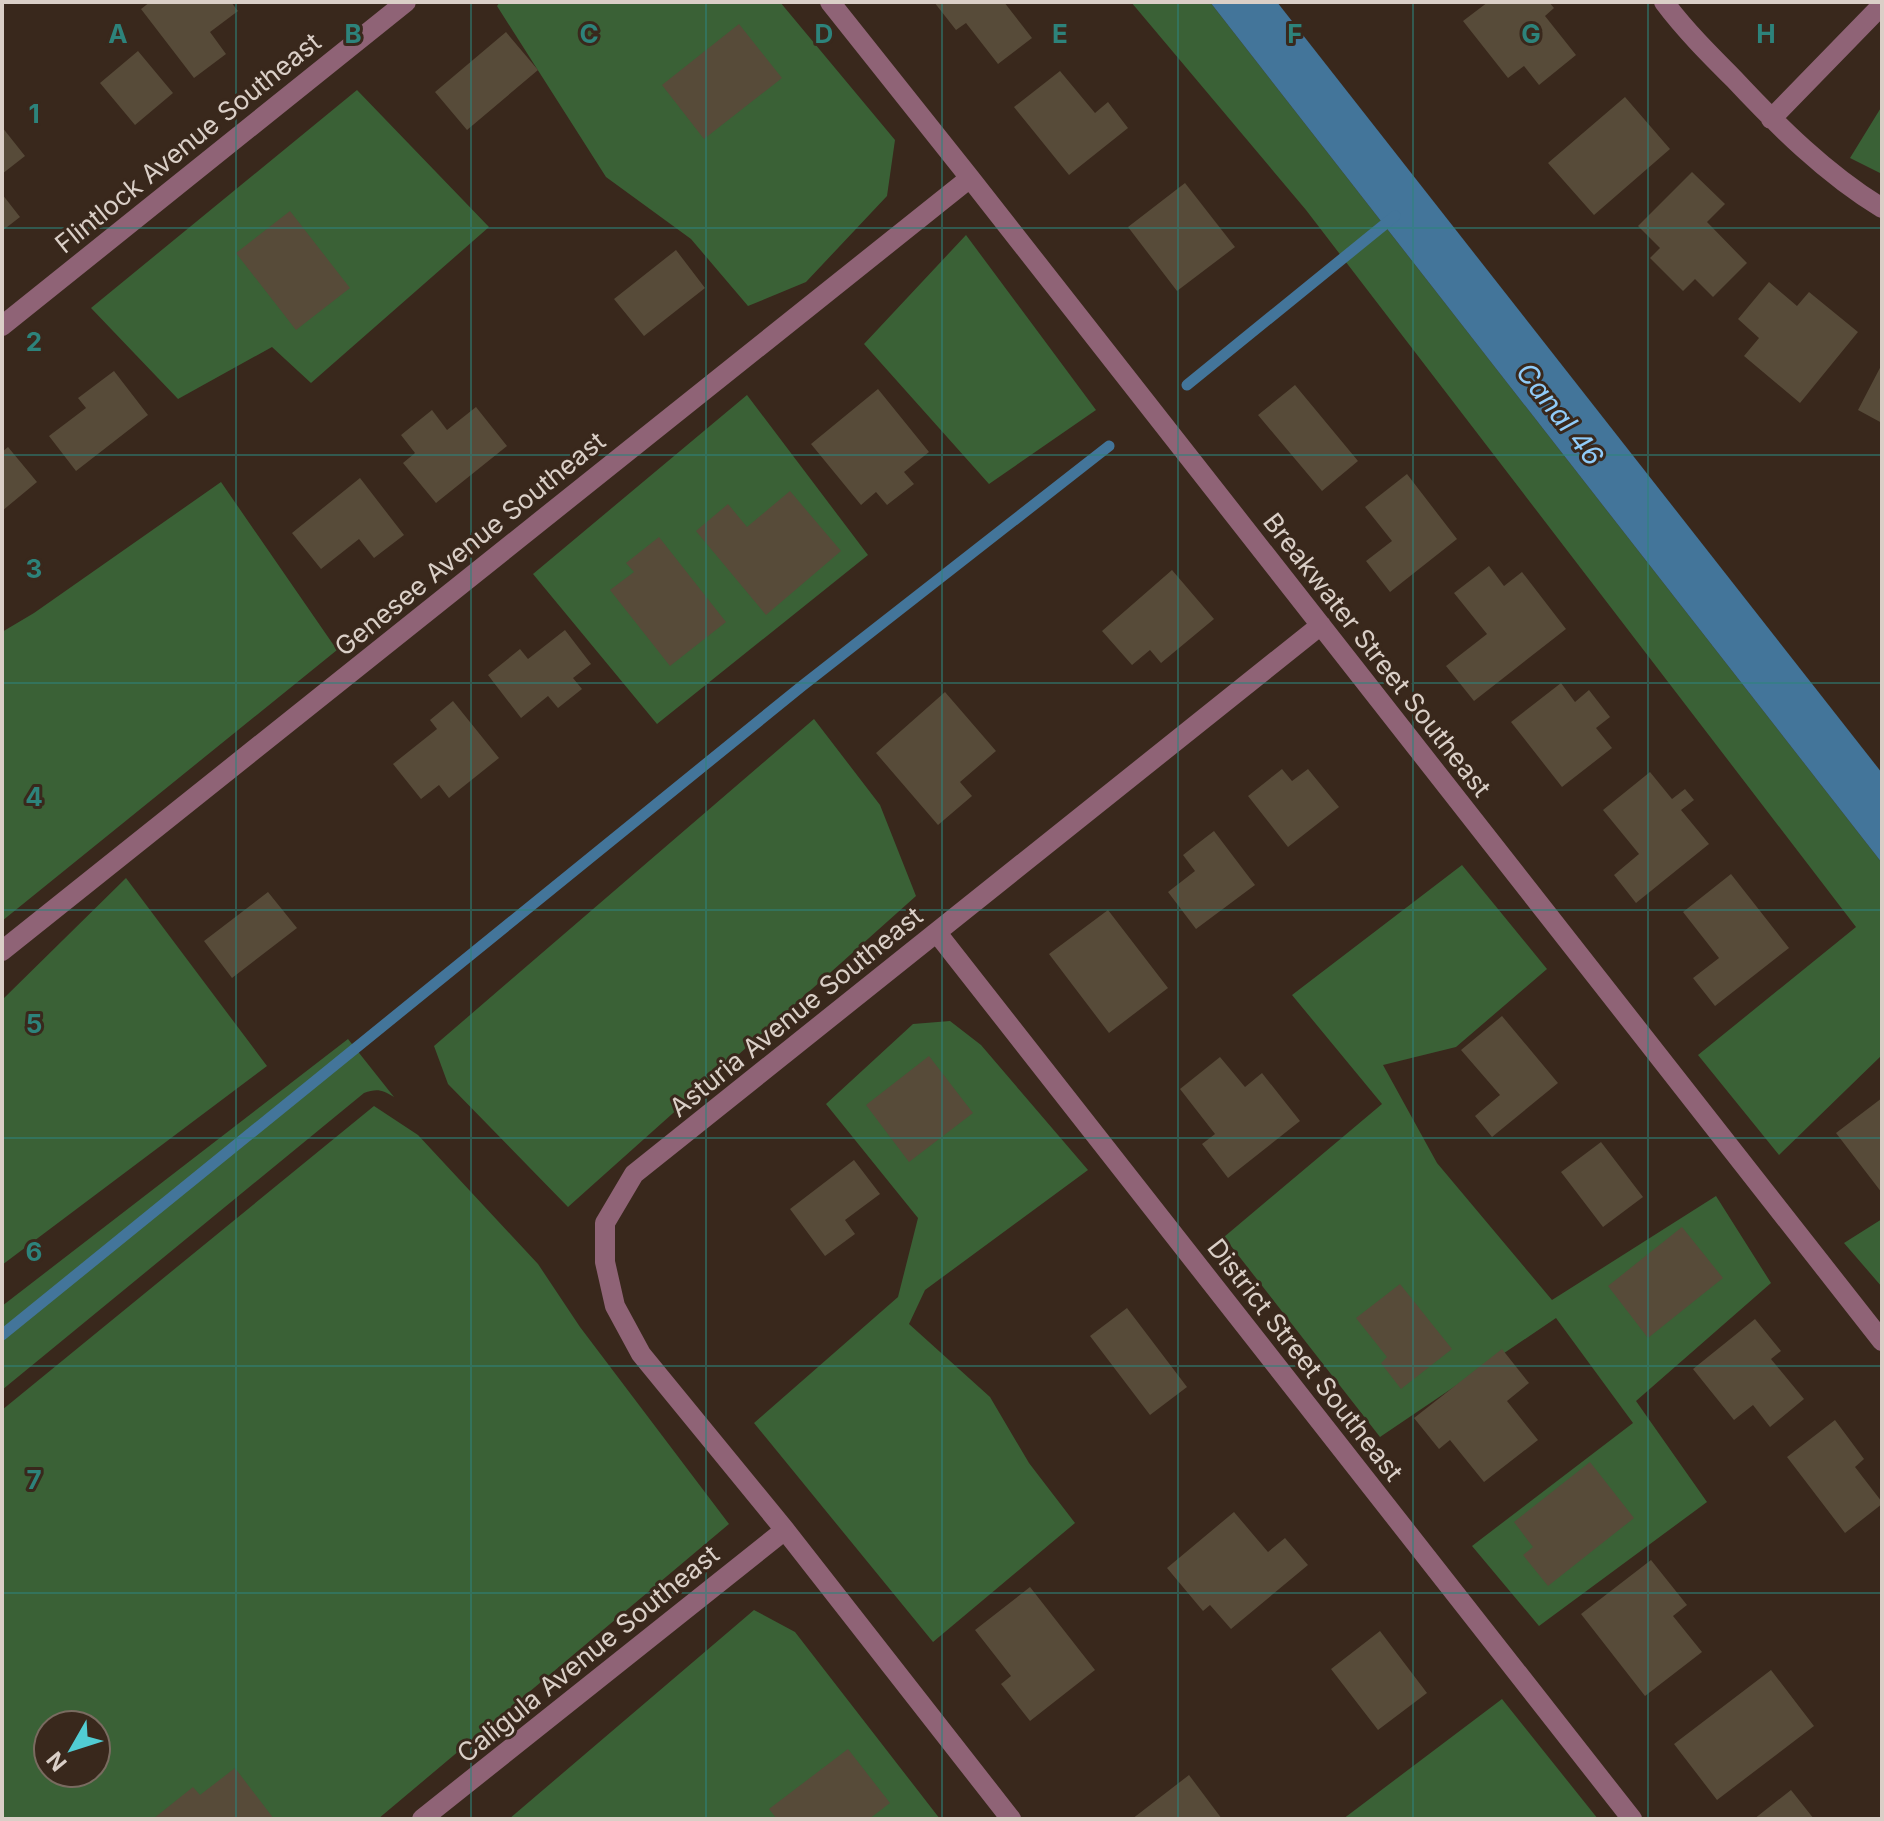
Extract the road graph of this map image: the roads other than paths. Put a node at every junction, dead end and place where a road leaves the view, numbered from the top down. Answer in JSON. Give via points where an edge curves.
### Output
{"nodes":[{"id":1,"x":406,"y":2,"type":"edge"},
{"id":2,"x":830,"y":2,"type":"edge"},
{"id":3,"x":1664,"y":2,"type":"edge"},
{"id":4,"x":1882,"y":5,"type":"edge"},
{"id":5,"x":1771,"y":119,"type":"junction"},
{"id":6,"x":970,"y":178,"type":"junction"},
{"id":7,"x":1882,"y":208,"type":"edge"},
{"id":8,"x":2,"y":326,"type":"edge"},
{"id":9,"x":1321,"y":625,"type":"junction"},
{"id":10,"x":937,"y":933,"type":"junction"},
{"id":11,"x":2,"y":951,"type":"edge"},
{"id":12,"x":1882,"y":1341,"type":"edge"},
{"id":13,"x":785,"y":1530,"type":"junction"},
{"id":14,"x":422,"y":1819,"type":"edge"},
{"id":15,"x":1011,"y":1819,"type":"edge"},
{"id":16,"x":1632,"y":1819,"type":"edge"}],
"edges":[{"from":1,"to":8,"type":"street","name":"Flintlock Avenue Southeast"},
{"from":2,"to":6,"type":"street","name":"Breakwater Street Southeast"},
{"from":3,"to":5,"type":"street"},
{"from":4,"to":5,"type":"street"},
{"from":5,"to":7,"type":"street","via":[[1853,190]]},
{"from":6,"to":9,"type":"street","name":"Breakwater Street Southeast"},
{"from":6,"to":11,"type":"street","name":"Genesee Avenue Southeast"},
{"from":9,"to":10,"type":"street","name":"Asturia Avenue Southeast"},
{"from":9,"to":12,"type":"street","name":"Breakwater Street Southeast"},
{"from":10,"to":13,"type":"street","name":"Asturia Avenue Southeast","via":[[634,1174],[605,1223],[605,1262],[615,1306],[641,1354]]},
{"from":10,"to":16,"type":"street","name":"District Street Southeast"},
{"from":13,"to":14,"type":"street","name":"Caligula Avenue Southeast"},
{"from":13,"to":15,"type":"street","name":"Asturia Avenue Southeast"}]}
